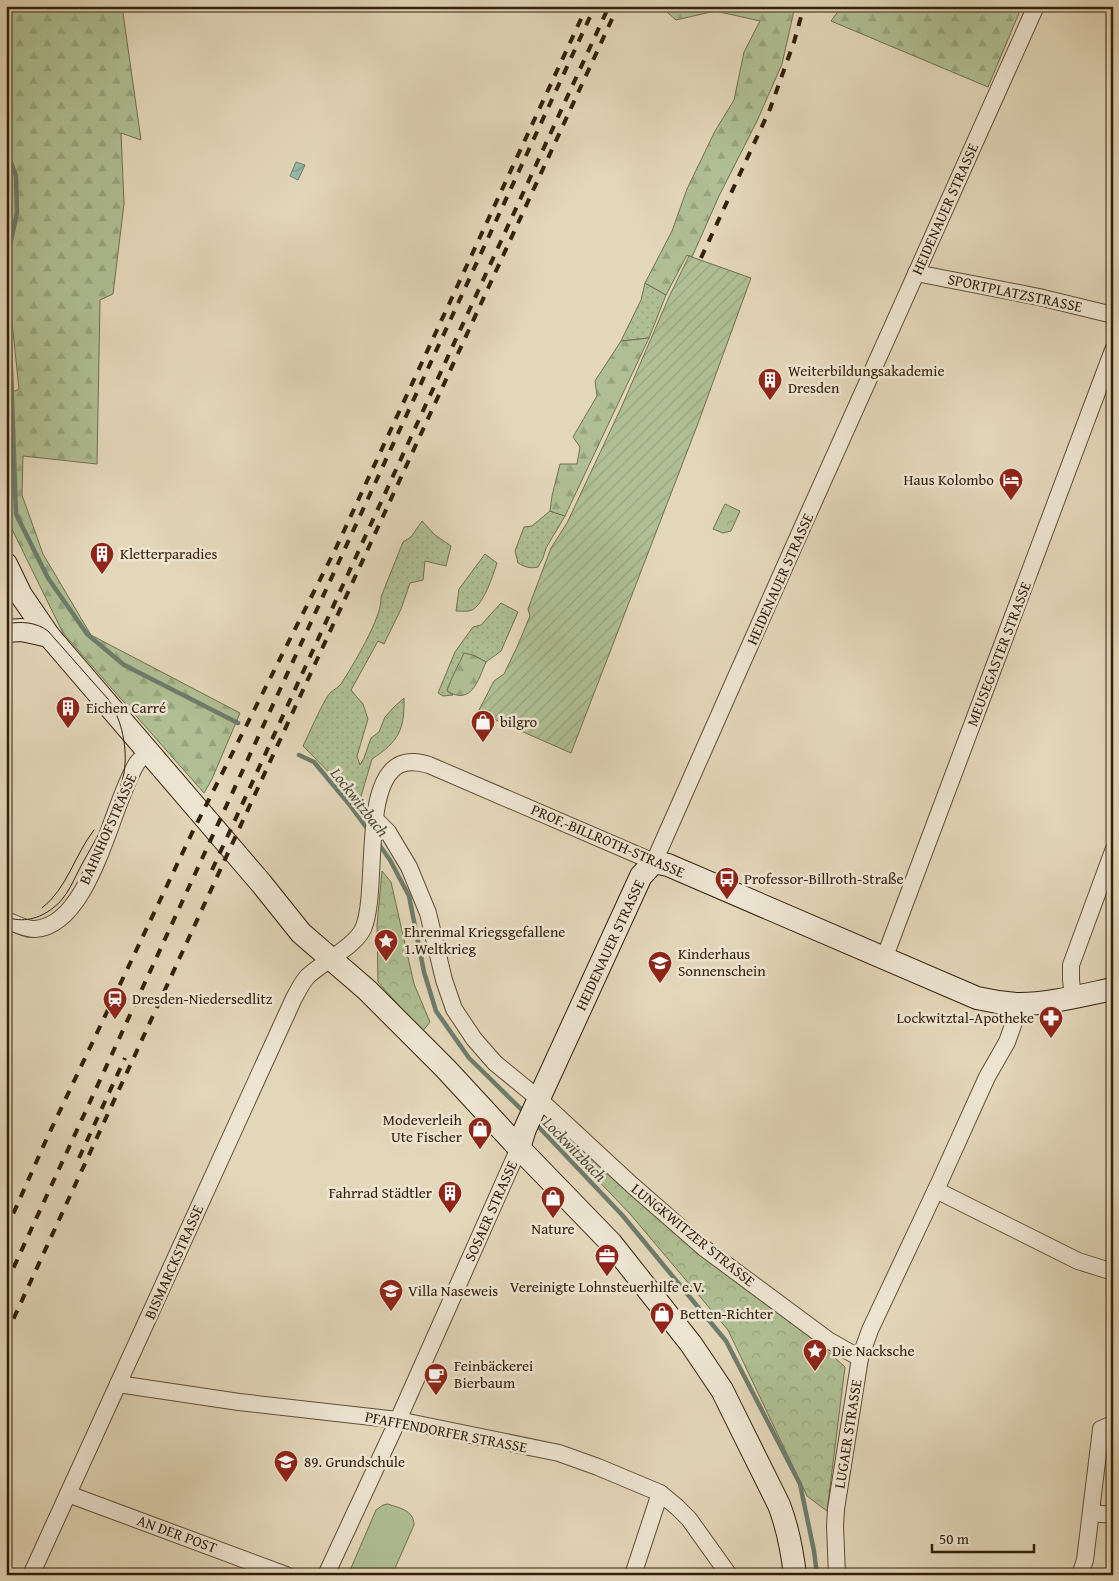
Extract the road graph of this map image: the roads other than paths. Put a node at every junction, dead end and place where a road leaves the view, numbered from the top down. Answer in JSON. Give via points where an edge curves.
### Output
{"nodes":[{"id":1,"x":1036,"y":6,"type":"edge"},
{"id":2,"x":916,"y":273,"type":"junction"},
{"id":3,"x":1113,"y":315,"type":"edge"},
{"id":4,"x":1113,"y":350,"type":"edge"},
{"id":5,"x":11,"y":586,"type":"edge"},
{"id":6,"x":6,"y":631,"type":"edge"},
{"id":7,"x":49,"y":636,"type":"junction"},
{"id":8,"x":148,"y":752,"type":"junction"},
{"id":9,"x":375,"y":822,"type":"junction"},
{"id":10,"x":1113,"y":851,"type":"edge"},
{"id":11,"x":654,"y":862,"type":"junction"},
{"id":12,"x":6,"y":920,"type":"edge"},
{"id":13,"x":330,"y":959,"type":"junction"},
{"id":14,"x":884,"y":959,"type":"junction"},
{"id":15,"x":1113,"y":989,"type":"edge"},
{"id":16,"x":1073,"y":997,"type":"junction"},
{"id":17,"x":1017,"y":1004,"type":"junction"},
{"id":18,"x":537,"y":1103,"type":"junction"},
{"id":19,"x":522,"y":1139,"type":"junction"},
{"id":20,"x":936,"y":1190,"type":"junction"},
{"id":21,"x":1113,"y":1272,"type":"edge"},
{"id":22,"x":860,"y":1358,"type":"junction"},
{"id":23,"x":118,"y":1384,"type":"junction"},
{"id":24,"x":398,"y":1420,"type":"junction"},
{"id":25,"x":1113,"y":1424,"type":"edge"},
{"id":26,"x":660,"y":1493,"type":"junction"},
{"id":27,"x":68,"y":1494,"type":"junction"},
{"id":28,"x":1091,"y":1513,"type":"junction"},
{"id":29,"x":1113,"y":1515,"type":"edge"},
{"id":30,"x":31,"y":1575,"type":"edge"},
{"id":31,"x":286,"y":1575,"type":"edge"},
{"id":32,"x":326,"y":1575,"type":"edge"},
{"id":33,"x":633,"y":1575,"type":"edge"},
{"id":34,"x":729,"y":1575,"type":"edge"},
{"id":35,"x":795,"y":1575,"type":"edge"},
{"id":36,"x":837,"y":1575,"type":"edge"},
{"id":37,"x":1080,"y":1575,"type":"edge"}],
"edges":[{"from":1,"to":2,"type":"street","name":"HEIDENAUER STRASSE"},
{"from":2,"to":3,"type":"street","name":"SPORTPLATZSTRASSE"},
{"from":2,"to":11,"type":"street","name":"HEIDENAUER STRASSE"},
{"from":4,"to":14,"type":"street","name":"MEUSEGASTER STRASSE"},
{"from":5,"to":7,"type":"street"},
{"from":6,"to":7,"type":"street","via":[[22,630]]},
{"from":7,"to":8,"type":"street"},
{"from":8,"to":12,"type":"street","name":"BAHNHOFSTRASSE","via":[[137,763],[101,853],[72,908],[51,926],[33,930]]},
{"from":8,"to":13,"type":"street","via":[[301,933]]},
{"from":9,"to":11,"type":"street","name":"PROF.-BILLROTH-STRASSE","via":[[380,792],[390,772],[398,765],[419,762]]},
{"from":9,"to":13,"type":"street","name":"PROF.-BILLROTH-STRASSE","via":[[369,902],[363,929],[358,938]]},
{"from":9,"to":18,"type":"street","name":"LUNGKWITZER STRASSE","via":[[388,832],[409,867],[428,912],[454,1009],[495,1063]]},
{"from":10,"to":16,"type":"street","via":[[1071,965]]},
{"from":11,"to":14,"type":"street","name":"PROF.-BILLROTH-STRASSE","via":[[668,865]]},
{"from":11,"to":18,"type":"street","name":"HEIDENAUER STRASSE","via":[[641,876]]},
{"from":13,"to":19,"type":"street"},
{"from":13,"to":23,"type":"street","name":"BISMARCKSTRASSE","via":[[308,976],[294,998]]},
{"from":14,"to":17,"type":"street","name":"PROF.-BILLROTH-STRASSE","via":[[977,998]]},
{"from":15,"to":16,"type":"street"},
{"from":16,"to":17,"type":"street"},
{"from":17,"to":20,"type":"street","name":"LUGAER STRASSE","via":[[1007,1042],[987,1077]]},
{"from":18,"to":19,"type":"street","name":"HEIDENAUER STRASSE"},
{"from":18,"to":22,"type":"street","name":"LUNGKWITZER STRASSE","via":[[704,1248],[828,1340]]},
{"from":19,"to":24,"type":"street","name":"SOSAER STRASSE"},
{"from":19,"to":35,"type":"street","via":[[642,1281],[722,1390],[782,1514],[791,1542]]},
{"from":20,"to":21,"type":"street","via":[[1078,1261]]},
{"from":20,"to":22,"type":"street","name":"LUGAER STRASSE"},
{"from":22,"to":36,"type":"street","name":"LUGAER STRASSE","via":[[836,1509]]},
{"from":23,"to":24,"type":"street","name":"PFAFFENDORFER STRASSE"},
{"from":23,"to":27,"type":"street","name":"BISMARCKSTRASSE"},
{"from":24,"to":26,"type":"street","name":"PFAFFENDORFER STRASSE","via":[[559,1453]]},
{"from":24,"to":32,"type":"street","name":"SOSAER STRASSE"},
{"from":25,"to":28,"type":"street","via":[[1101,1429]]},
{"from":26,"to":33,"type":"street"},
{"from":26,"to":34,"type":"street","name":"PFAFFENDORFER STRASSE","via":[[689,1519]]},
{"from":27,"to":30,"type":"street","name":"BISMARCKSTRASSE"},
{"from":27,"to":31,"type":"street","name":"AN DER POST"},
{"from":28,"to":29,"type":"street"},
{"from":28,"to":37,"type":"street"}]}
